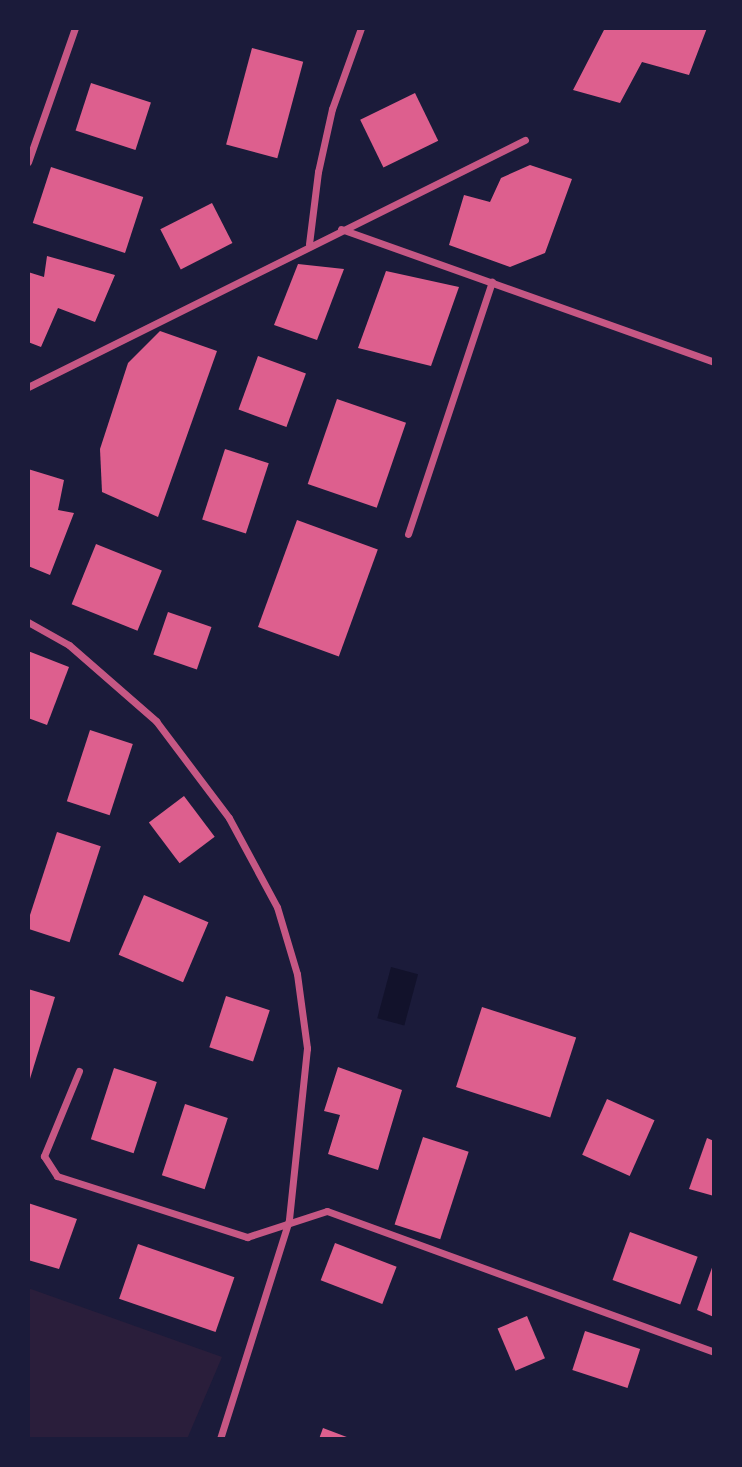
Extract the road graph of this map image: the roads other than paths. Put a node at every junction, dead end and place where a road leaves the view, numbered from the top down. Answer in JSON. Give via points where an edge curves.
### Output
{"nodes":[{"id":1,"x":75,"y":28,"type":"edge"},
{"id":2,"x":361,"y":28,"type":"edge"},
{"id":3,"x":525,"y":140,"type":"dead end"},
{"id":4,"x":28,"y":162,"type":"edge"},
{"id":5,"x":341,"y":229,"type":"junction"},
{"id":6,"x":309,"y":244,"type":"junction"},
{"id":7,"x":492,"y":282,"type":"junction"},
{"id":8,"x":714,"y":362,"type":"edge"},
{"id":9,"x":28,"y":387,"type":"edge"},
{"id":10,"x":408,"y":534,"type":"dead end"},
{"id":11,"x":28,"y":622,"type":"edge"},
{"id":12,"x":79,"y":1071,"type":"dead end"},
{"id":13,"x":289,"y":1220,"type":"junction"},
{"id":14,"x":714,"y":1352,"type":"edge"},
{"id":15,"x":220,"y":1439,"type":"edge"}],
"edges":[{"from":1,"to":4,"type":"street"},
{"from":2,"to":6,"type":"street","via":[[332,109]]},
{"from":3,"to":5,"type":"street"},
{"from":5,"to":6,"type":"street"},
{"from":5,"to":7,"type":"street"},
{"from":6,"to":9,"type":"street"},
{"from":7,"to":8,"type":"street"},
{"from":7,"to":10,"type":"street"},
{"from":11,"to":13,"type":"street","via":[[69,645],[156,722],[229,818],[277,907],[297,974],[307,1048]]},
{"from":12,"to":13,"type":"street","via":[[44,1156],[57,1176],[247,1237]]},
{"from":13,"to":14,"type":"street","via":[[327,1211]]},
{"from":13,"to":15,"type":"street"}]}
